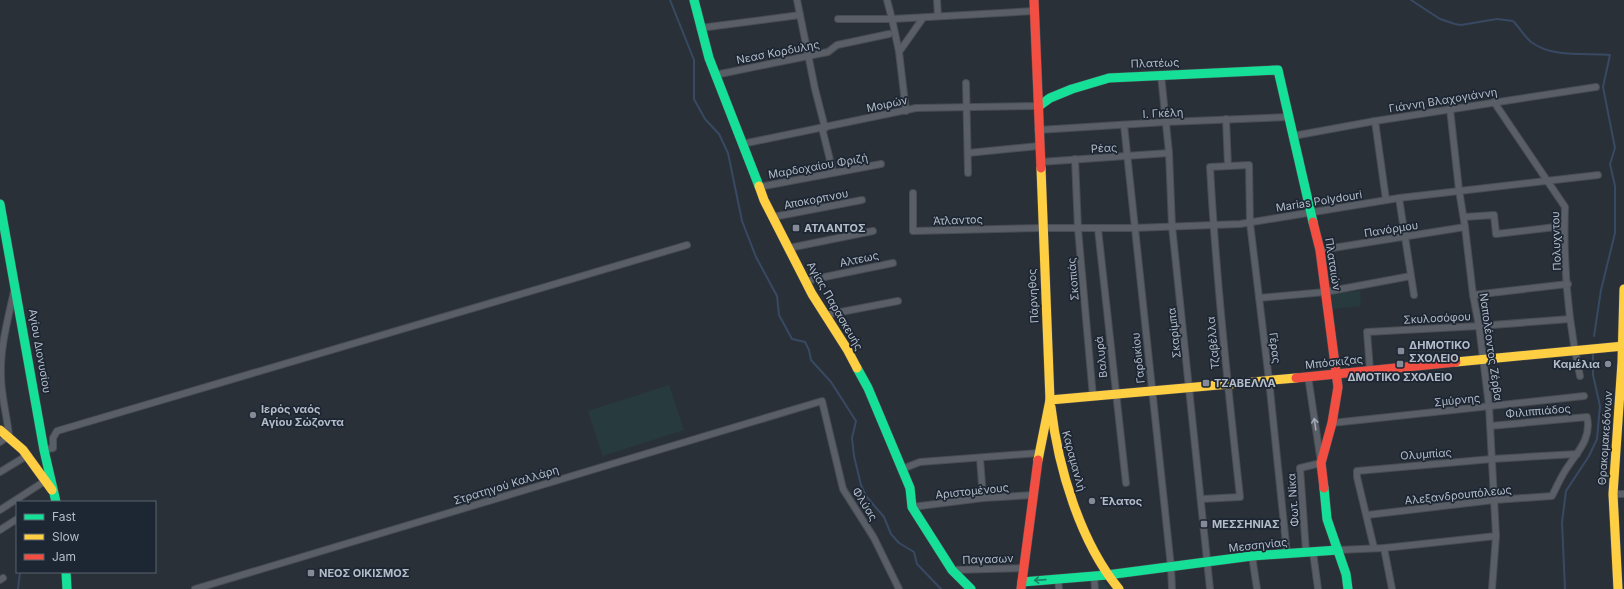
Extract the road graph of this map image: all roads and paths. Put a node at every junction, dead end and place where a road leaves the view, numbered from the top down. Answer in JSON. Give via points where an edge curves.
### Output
{"nodes":[{"id":1,"x":694,"y":0,"type":"edge"},
{"id":2,"x":797,"y":0,"type":"edge"},
{"id":3,"x":886,"y":0,"type":"edge"},
{"id":4,"x":937,"y":0,"type":"edge"},
{"id":5,"x":1034,"y":0,"type":"edge"},
{"id":6,"x":1034,"y":11,"type":"junction"},
{"id":7,"x":800,"y":14,"type":"junction"},
{"id":8,"x":938,"y":16,"type":"junction"},
{"id":9,"x":923,"y":18,"type":"junction"},
{"id":10,"x":838,"y":19,"type":"dead end"},
{"id":11,"x":892,"y":19,"type":"junction"},
{"id":12,"x":700,"y":28,"type":"junction"},
{"id":13,"x":889,"y":34,"type":"dead end"},
{"id":14,"x":899,"y":52,"type":"junction"},
{"id":15,"x":809,"y":56,"type":"junction"},
{"id":16,"x":1278,"y":70,"type":"joint"},
{"id":17,"x":715,"y":75,"type":"junction"},
{"id":18,"x":1161,"y":75,"type":"junction"},
{"id":19,"x":966,"y":83,"type":"dead end"},
{"id":20,"x":1596,"y":87,"type":"dead end"},
{"id":21,"x":1494,"y":102,"type":"junction"},
{"id":22,"x":1039,"y":106,"type":"junction"},
{"id":23,"x":966,"y":108,"type":"junction"},
{"id":24,"x":1450,"y":109,"type":"junction"},
{"id":25,"x":906,"y":111,"type":"junction"},
{"id":26,"x":1289,"y":117,"type":"junction"},
{"id":27,"x":1226,"y":119,"type":"junction"},
{"id":28,"x":1375,"y":121,"type":"junction"},
{"id":29,"x":1166,"y":122,"type":"junction"},
{"id":30,"x":1124,"y":125,"type":"junction"},
{"id":31,"x":823,"y":128,"type":"junction"},
{"id":32,"x":1038,"y":130,"type":"junction"},
{"id":33,"x":1293,"y":136,"type":"junction"},
{"id":34,"x":742,"y":144,"type":"junction"},
{"id":35,"x":1039,"y":146,"type":"junction"},
{"id":36,"x":968,"y":153,"type":"junction"},
{"id":37,"x":1169,"y":153,"type":"junction"},
{"id":38,"x":1127,"y":157,"type":"junction"},
{"id":39,"x":1075,"y":159,"type":"junction"},
{"id":40,"x":1040,"y":162,"type":"junction"},
{"id":41,"x":881,"y":164,"type":"dead end"},
{"id":42,"x":1228,"y":166,"type":"junction"},
{"id":43,"x":833,"y":172,"type":"junction"},
{"id":44,"x":968,"y":173,"type":"dead end"},
{"id":45,"x":1598,"y":175,"type":"dead end"},
{"id":46,"x":1546,"y":180,"type":"junction"},
{"id":47,"x":759,"y":187,"type":"junction"},
{"id":48,"x":1459,"y":190,"type":"junction"},
{"id":49,"x":913,"y":193,"type":"dead end"},
{"id":50,"x":1399,"y":198,"type":"junction"},
{"id":51,"x":862,"y":200,"type":"dead end"},
{"id":52,"x":1386,"y":200,"type":"junction"},
{"id":53,"x":0,"y":204,"type":"edge"},
{"id":54,"x":1311,"y":212,"type":"junction"},
{"id":55,"x":773,"y":217,"type":"junction"},
{"id":56,"x":1464,"y":217,"type":"junction"},
{"id":57,"x":1250,"y":223,"type":"junction"},
{"id":58,"x":1213,"y":225,"type":"junction"},
{"id":59,"x":1172,"y":226,"type":"junction"},
{"id":60,"x":1564,"y":226,"type":"junction"},
{"id":61,"x":1465,"y":227,"type":"junction"},
{"id":62,"x":1042,"y":228,"type":"junction"},
{"id":63,"x":1134,"y":228,"type":"junction"},
{"id":64,"x":1078,"y":229,"type":"junction"},
{"id":65,"x":1098,"y":229,"type":"junction"},
{"id":66,"x":873,"y":231,"type":"dead end"},
{"id":67,"x":3,"y":232,"type":"edge"},
{"id":68,"x":1406,"y":237,"type":"junction"},
{"id":69,"x":687,"y":245,"type":"dead end"},
{"id":70,"x":789,"y":248,"type":"junction"},
{"id":71,"x":1320,"y":250,"type":"junction"},
{"id":72,"x":893,"y":263,"type":"dead end"},
{"id":73,"x":1411,"y":276,"type":"junction"},
{"id":74,"x":805,"y":281,"type":"junction"},
{"id":75,"x":15,"y":283,"type":"junction"},
{"id":76,"x":1568,"y":284,"type":"junction"},
{"id":77,"x":1624,"y":289,"type":"edge"},
{"id":78,"x":1325,"y":292,"type":"junction"},
{"id":79,"x":1414,"y":295,"type":"dead end"},
{"id":80,"x":1473,"y":295,"type":"junction"},
{"id":81,"x":1259,"y":298,"type":"junction"},
{"id":82,"x":898,"y":301,"type":"dead end"},
{"id":83,"x":825,"y":315,"type":"junction"},
{"id":84,"x":1570,"y":319,"type":"junction"},
{"id":85,"x":1479,"y":326,"type":"junction"},
{"id":86,"x":1623,"y":346,"type":"edge"},
{"id":87,"x":1574,"y":350,"type":"junction"},
{"id":88,"x":1483,"y":359,"type":"junction"},
{"id":89,"x":1623,"y":362,"type":"edge"},
{"id":90,"x":1370,"y":370,"type":"junction"},
{"id":91,"x":1336,"y":374,"type":"junction"},
{"id":92,"x":1308,"y":376,"type":"junction"},
{"id":93,"x":1580,"y":376,"type":"dead end"},
{"id":94,"x":1269,"y":380,"type":"junction"},
{"id":95,"x":1227,"y":384,"type":"junction"},
{"id":96,"x":1190,"y":388,"type":"junction"},
{"id":97,"x":1152,"y":391,"type":"junction"},
{"id":98,"x":1115,"y":395,"type":"junction"},
{"id":99,"x":1584,"y":396,"type":"dead end"},
{"id":100,"x":1093,"y":397,"type":"junction"},
{"id":101,"x":1622,"y":398,"type":"edge"},
{"id":102,"x":1050,"y":400,"type":"junction"},
{"id":103,"x":822,"y":401,"type":"joint"},
{"id":104,"x":1489,"y":406,"type":"junction"},
{"id":105,"x":1621,"y":423,"type":"edge"},
{"id":106,"x":1332,"y":424,"type":"junction"},
{"id":107,"x":1490,"y":426,"type":"junction"},
{"id":108,"x":0,"y":430,"type":"edge"},
{"id":109,"x":10,"y":436,"type":"junction"},
{"id":110,"x":0,"y":442,"type":"edge"},
{"id":111,"x":44,"y":450,"type":"junction"},
{"id":112,"x":1039,"y":453,"type":"junction"},
{"id":113,"x":1577,"y":454,"type":"junction"},
{"id":114,"x":30,"y":457,"type":"junction"},
{"id":115,"x":980,"y":458,"type":"junction"},
{"id":116,"x":1492,"y":459,"type":"junction"},
{"id":117,"x":1321,"y":463,"type":"junction"},
{"id":118,"x":902,"y":469,"type":"junction"},
{"id":119,"x":0,"y":472,"type":"edge"},
{"id":120,"x":45,"y":481,"type":"junction"},
{"id":121,"x":1126,"y":483,"type":"dead end"},
{"id":122,"x":1612,"y":494,"type":"junction"},
{"id":123,"x":1624,"y":494,"type":"edge"},
{"id":124,"x":1034,"y":495,"type":"junction"},
{"id":125,"x":983,"y":498,"type":"junction"},
{"id":126,"x":56,"y":500,"type":"edge"},
{"id":127,"x":1202,"y":500,"type":"junction"},
{"id":128,"x":1494,"y":500,"type":"junction"},
{"id":129,"x":912,"y":508,"type":"junction"},
{"id":130,"x":0,"y":510,"type":"edge"},
{"id":131,"x":1367,"y":514,"type":"junction"},
{"id":132,"x":16,"y":520,"type":"edge"},
{"id":133,"x":0,"y":530,"type":"edge"},
{"id":134,"x":1496,"y":536,"type":"junction"},
{"id":135,"x":1374,"y":548,"type":"junction"},
{"id":136,"x":1384,"y":548,"type":"junction"},
{"id":137,"x":1338,"y":550,"type":"junction"},
{"id":138,"x":1310,"y":552,"type":"junction"},
{"id":139,"x":1287,"y":554,"type":"junction"},
{"id":140,"x":1252,"y":556,"type":"junction"},
{"id":141,"x":1208,"y":562,"type":"junction"},
{"id":142,"x":1171,"y":567,"type":"junction"},
{"id":143,"x":1024,"y":568,"type":"junction"},
{"id":144,"x":952,"y":570,"type":"junction"},
{"id":145,"x":66,"y":573,"type":"edge"},
{"id":146,"x":1107,"y":575,"type":"junction"},
{"id":147,"x":1094,"y":576,"type":"junction"},
{"id":148,"x":1058,"y":579,"type":"junction"},
{"id":149,"x":1022,"y":585,"type":"edge"},
{"id":150,"x":1620,"y":587,"type":"edge"},
{"id":151,"x":67,"y":589,"type":"edge"},
{"id":152,"x":195,"y":589,"type":"edge"},
{"id":153,"x":899,"y":589,"type":"edge"},
{"id":154,"x":971,"y":589,"type":"edge"},
{"id":155,"x":1059,"y":589,"type":"edge"},
{"id":156,"x":1095,"y":589,"type":"edge"},
{"id":157,"x":1119,"y":589,"type":"edge"},
{"id":158,"x":1172,"y":589,"type":"edge"},
{"id":159,"x":1210,"y":589,"type":"edge"},
{"id":160,"x":1257,"y":589,"type":"edge"},
{"id":161,"x":1318,"y":589,"type":"edge"},
{"id":162,"x":1348,"y":589,"type":"edge"},
{"id":163,"x":1392,"y":589,"type":"edge"},
{"id":164,"x":1492,"y":589,"type":"edge"}],
"edges":[{"from":1,"to":12,"type":"street","name":"Αγίας Παρασκευής"},
{"from":2,"to":7,"type":"street"},
{"from":3,"to":11,"type":"street"},
{"from":4,"to":8,"type":"street"},
{"from":5,"to":6,"type":"street","name":"Πάρνηθος"},
{"from":6,"to":8,"type":"street"},
{"from":6,"to":22,"type":"street","name":"Πάρνηθος"},
{"from":7,"to":12,"type":"street"},
{"from":7,"to":15,"type":"street"},
{"from":8,"to":9,"type":"street"},
{"from":9,"to":11,"type":"street"},
{"from":9,"to":14,"type":"street"},
{"from":10,"to":11,"type":"street"},
{"from":11,"to":14,"type":"street"},
{"from":12,"to":17,"type":"street","name":"Αγίας Παρασκευής"},
{"from":13,"to":15,"type":"street","name":"Νεασ Κορδυλης","via":[[837,45],[828,52]]},
{"from":14,"to":25,"type":"street"},
{"from":15,"to":17,"type":"street","name":"Νεασ Κορδυλης"},
{"from":15,"to":31,"type":"street"},
{"from":16,"to":18,"type":"street","name":"Πλατέως"},
{"from":16,"to":26,"type":"street","name":"Πλαταιών"},
{"from":17,"to":34,"type":"street","name":"Αγίας Παρασκευής"},
{"from":18,"to":22,"type":"street","name":"Πλατέως","via":[[1103,79],[1054,97]]},
{"from":18,"to":29,"type":"street","name":"Σκαρίμπα"},
{"from":19,"to":23,"type":"street"},
{"from":20,"to":21,"type":"street","name":"Γιάννη Βλαχογιάννη"},
{"from":21,"to":24,"type":"street","name":"Γιάννη Βλαχογιάννη"},
{"from":21,"to":46,"type":"street","name":"Πολυχντου"},
{"from":22,"to":23,"type":"street","name":"Μοιρών"},
{"from":22,"to":32,"type":"street","name":"Πάρνηθος"},
{"from":23,"to":25,"type":"street","name":"Μοιρών","via":[[916,108]]},
{"from":23,"to":36,"type":"street"},
{"from":24,"to":28,"type":"street","name":"Γιάννη Βλαχογιάννη"},
{"from":24,"to":48,"type":"street","name":"Ναπολέοντος Ζέρβα"},
{"from":25,"to":31,"type":"street","name":"Μοιρών"},
{"from":26,"to":27,"type":"street","name":"Ι. Γκέλη"},
{"from":26,"to":33,"type":"street","name":"Πλαταιών"},
{"from":27,"to":29,"type":"street","name":"Ι. Γκέλη"},
{"from":27,"to":42,"type":"street"},
{"from":28,"to":33,"type":"street","name":"Γιάννη Βλαχογιάννη"},
{"from":28,"to":52,"type":"street"},
{"from":29,"to":30,"type":"street","name":"Ι. Γκέλη"},
{"from":29,"to":37,"type":"street","name":"Σκαρίμπα"},
{"from":30,"to":32,"type":"street","name":"Ι. Γκέλη"},
{"from":30,"to":38,"type":"street","name":"Γαρδικίου"},
{"from":31,"to":34,"type":"street","name":"Μοιρών"},
{"from":31,"to":43,"type":"street"},
{"from":32,"to":35,"type":"street","name":"Πάρνηθος"},
{"from":33,"to":54,"type":"street","name":"Πλαταιών"},
{"from":34,"to":47,"type":"street","name":"Αγίας Παρασκευής"},
{"from":35,"to":36,"type":"street"},
{"from":35,"to":40,"type":"street","name":"Πάρνηθος"},
{"from":36,"to":44,"type":"street"},
{"from":37,"to":38,"type":"street","name":"Ρέας"},
{"from":37,"to":59,"type":"street","name":"Σκαρίμπα"},
{"from":38,"to":39,"type":"street","name":"Ρέας"},
{"from":38,"to":63,"type":"street","name":"Γαρδικίου"},
{"from":39,"to":40,"type":"street","name":"Ρέας"},
{"from":39,"to":64,"type":"street","name":"Σκοπιάς"},
{"from":40,"to":62,"type":"street","name":"Πάρνηθος"},
{"from":41,"to":43,"type":"street","name":"Μαρδοχαίου Φριζή"},
{"from":42,"to":57,"type":"street","name":"Γέρας","via":[[1249,165]]},
{"from":42,"to":58,"type":"street","name":"Τζαβέλλα","via":[[1210,167]]},
{"from":43,"to":47,"type":"street","name":"Μαρδοχαίου Φριζή"},
{"from":45,"to":46,"type":"street","name":"Marias Polydouri"},
{"from":46,"to":48,"type":"street","name":"Marias Polydouri"},
{"from":46,"to":60,"type":"street","name":"Πολυχντου","via":[[1565,206]]},
{"from":47,"to":55,"type":"street","name":"Αγίας Παρασκευής"},
{"from":48,"to":50,"type":"street","name":"Marias Polydouri"},
{"from":48,"to":56,"type":"street","name":"Ναπολέοντος Ζέρβα"},
{"from":49,"to":62,"type":"street","name":"Άτλαντος","via":[[913,231]]},
{"from":50,"to":52,"type":"street","name":"Marias Polydouri"},
{"from":50,"to":68,"type":"street"},
{"from":51,"to":55,"type":"street","name":"Αποκορπνου"},
{"from":52,"to":54,"type":"street","name":"Marias Polydouri"},
{"from":53,"to":67,"type":"street","name":"Αγίου Διονυσίου"},
{"from":54,"to":57,"type":"street","name":"Marias Polydouri"},
{"from":54,"to":71,"type":"street","name":"Πλαταιών"},
{"from":55,"to":70,"type":"street","name":"Αγίας Παρασκευής"},
{"from":56,"to":60,"type":"street","via":[[1494,215],[1496,234]]},
{"from":56,"to":61,"type":"street","name":"Ναπολέοντος Ζέρβα"},
{"from":57,"to":58,"type":"street","name":"Marias Polydouri"},
{"from":57,"to":81,"type":"street","name":"Γέρας"},
{"from":58,"to":59,"type":"street","name":"Marias Polydouri"},
{"from":58,"to":95,"type":"street","name":"Τζαβέλλα"},
{"from":59,"to":63,"type":"street","name":"Marias Polydouri"},
{"from":59,"to":96,"type":"street","name":"Σκαρίμπα"},
{"from":60,"to":76,"type":"street","name":"Πολυχντου"},
{"from":61,"to":68,"type":"street","name":"Πανόρμου"},
{"from":61,"to":80,"type":"street","name":"Ναπολέοντος Ζέρβα"},
{"from":62,"to":64,"type":"street","name":"Marias Polydouri"},
{"from":62,"to":102,"type":"street","name":"Πάρνηθος"},
{"from":63,"to":65,"type":"street","name":"Marias Polydouri"},
{"from":63,"to":97,"type":"street","name":"Γαρδικίου"},
{"from":64,"to":65,"type":"street","name":"Marias Polydouri"},
{"from":64,"to":100,"type":"street","name":"Σκοπιάς"},
{"from":65,"to":98,"type":"street","name":"Βαλυρά"},
{"from":66,"to":70,"type":"street"},
{"from":67,"to":75,"type":"street","name":"Αγίου Διονυσίου"},
{"from":68,"to":71,"type":"street","name":"Πανόρμου"},
{"from":68,"to":73,"type":"street"},
{"from":69,"to":111,"type":"street","via":[[57,431],[52,448]]},
{"from":70,"to":74,"type":"street","name":"Αγίας Παρασκευής"},
{"from":71,"to":78,"type":"street","name":"Πλαταιών"},
{"from":72,"to":74,"type":"street","name":"Αλτεως"},
{"from":73,"to":78,"type":"street"},
{"from":73,"to":79,"type":"street"},
{"from":74,"to":83,"type":"street","name":"Αγίας Παρασκευής"},
{"from":75,"to":109,"type":"street","via":[[2,348],[1,375],[2,400]]},
{"from":75,"to":111,"type":"street","name":"Αγίου Διονυσίου"},
{"from":76,"to":80,"type":"street"},
{"from":76,"to":84,"type":"street","name":"Πολυχντου"},
{"from":77,"to":86,"type":"street","name":"Θρακομακεδόνων"},
{"from":78,"to":81,"type":"street"},
{"from":78,"to":91,"type":"street","name":"Πλαταιών"},
{"from":80,"to":85,"type":"street","name":"Ναπολέοντος Ζέρβα"},
{"from":81,"to":94,"type":"street","name":"Γέρας"},
{"from":82,"to":83,"type":"street"},
{"from":83,"to":118,"type":"street","name":"Αγίας Παρασκευής","via":[[868,388]]},
{"from":84,"to":85,"type":"street","name":"Σκυλοσόφου"},
{"from":84,"to":87,"type":"street","name":"Πολυχντου"},
{"from":85,"to":88,"type":"street","name":"Ναπολέοντος Ζέρβα"},
{"from":85,"to":90,"type":"street","name":"Σκυλοσόφου","via":[[1367,332]]},
{"from":86,"to":87,"type":"street","name":"Μπόσκιζας"},
{"from":86,"to":89,"type":"street","name":"Θρακομακεδόνων"},
{"from":87,"to":88,"type":"street","name":"Μπόσκιζας"},
{"from":87,"to":93,"type":"street","name":"Πολυχντου"},
{"from":88,"to":90,"type":"street","name":"Μπόσκιζας"},
{"from":88,"to":104,"type":"street","name":"Ναπολέοντος Ζέρβα"},
{"from":89,"to":101,"type":"street","name":"Θρακομακεδόνων"},
{"from":90,"to":91,"type":"street","name":"Μπόσκιζας"},
{"from":91,"to":92,"type":"street","name":"Μπόσκιζας"},
{"from":91,"to":106,"type":"street","name":"Πλαταιών","via":[[1338,388]]},
{"from":92,"to":94,"type":"street","name":"Μπόσκιζας"},
{"from":117,"to":92,"type":"street","name":"Πλαταιών","one_way":true},
{"from":94,"to":95,"type":"street","name":"Μπόσκιζας"},
{"from":94,"to":139,"type":"street","name":"Γέρας"},
{"from":95,"to":96,"type":"street","name":"Μπόσκιζας"},
{"from":95,"to":127,"type":"street","name":"Τζαβέλλα","via":[[1240,497]]},
{"from":96,"to":97,"type":"street","name":"Μπόσκιζας"},
{"from":96,"to":127,"type":"street","name":"Σκαρίμπα"},
{"from":97,"to":98,"type":"street","name":"Μπόσκιζας"},
{"from":97,"to":142,"type":"street","name":"Γαρδικίου"},
{"from":98,"to":100,"type":"street","name":"Μπόσκιζας"},
{"from":98,"to":121,"type":"street","name":"Βαλυρά"},
{"from":99,"to":104,"type":"street","name":"Σμύρνης"},
{"from":100,"to":102,"type":"street","name":"Μπόσκιζας"},
{"from":101,"to":105,"type":"street","name":"Θρακομακεδόνων"},
{"from":102,"to":112,"type":"street","name":"Πάρνηθος"},
{"from":102,"to":146,"type":"street","name":"Καραμανλή","via":[[1053,432],[1067,487]]},
{"from":103,"to":152,"type":"street","name":"Στρατηγού Καλλάρη"},
{"from":103,"to":153,"type":"street","name":"Φλύας","via":[[843,488],[874,538]]},
{"from":104,"to":106,"type":"street","name":"Σμύρνης"},
{"from":104,"to":107,"type":"street","name":"Ναπολέοντος Ζέρβα"},
{"from":105,"to":122,"type":"street","name":"Θρακομακεδόνων"},
{"from":106,"to":117,"type":"street","name":"Πλαταιών"},
{"from":107,"to":113,"type":"street","name":"Φιλιππιάδος","via":[[1587,417],[1589,428]]},
{"from":107,"to":116,"type":"street","name":"Ναπολέοντος Ζέρβα"},
{"from":108,"to":109,"type":"street"},
{"from":109,"to":110,"type":"street"},
{"from":109,"to":114,"type":"street"},
{"from":111,"to":114,"type":"street"},
{"from":111,"to":126,"type":"street","name":"Αγίου Διονυσίου"},
{"from":112,"to":115,"type":"street"},
{"from":112,"to":124,"type":"street","name":"Πάρνηθος"},
{"from":113,"to":116,"type":"street","name":"Ολυμπίας"},
{"from":113,"to":128,"type":"street","name":"Αλεξανδρουπόλεως","via":[[1552,496]]},
{"from":114,"to":119,"type":"street"},
{"from":114,"to":120,"type":"street"},
{"from":115,"to":118,"type":"street","via":[[920,462]]},
{"from":115,"to":125,"type":"street"},
{"from":116,"to":128,"type":"street","name":"Ναπολέοντος Ζέρβα"},
{"from":116,"to":131,"type":"street","name":"Ολυμπίας","via":[[1357,471]]},
{"from":117,"to":137,"type":"street","name":"Πλαταιών","via":[[1327,519]]},
{"from":117,"to":138,"type":"street","name":"Φωτ. Νίκα","via":[[1300,468]]},
{"from":118,"to":129,"type":"street","name":"Αγίας Παρασκευής","via":[[910,488]]},
{"from":120,"to":126,"type":"street"},
{"from":120,"to":130,"type":"street"},
{"from":122,"to":123,"type":"street"},
{"from":122,"to":150,"type":"street","name":"Θρακομακεδόνων"},
{"from":124,"to":125,"type":"street","name":"Αριστομένους"},
{"from":124,"to":143,"type":"street","name":"Πάρνηθος"},
{"from":125,"to":129,"type":"street","name":"Αριστομένους"},
{"from":127,"to":141,"type":"street","name":"Σκαρίμπα"},
{"from":128,"to":131,"type":"street","name":"Αλεξανδρουπόλεως"},
{"from":128,"to":134,"type":"street","name":"Ναπολέοντος Ζέρβα"},
{"from":129,"to":144,"type":"street","name":"Αγίας Παρασκευής"},
{"from":131,"to":135,"type":"street","name":"Ολυμπίας"},
{"from":132,"to":133,"type":"street"},
{"from":134,"to":136,"type":"street","name":"Μεσσηνίας"},
{"from":134,"to":164,"type":"street","name":"Ναπολέοντος Ζέρβα"},
{"from":135,"to":136,"type":"street","name":"Μεσσηνίας"},
{"from":135,"to":137,"type":"street","name":"Μεσσηνίας"},
{"from":136,"to":163,"type":"street"},
{"from":137,"to":138,"type":"street","name":"Μεσσηνίας"},
{"from":137,"to":162,"type":"street","name":"Πλαταιών"},
{"from":138,"to":139,"type":"street","name":"Μεσσηνίας"},
{"from":138,"to":161,"type":"street","name":"Φωτ. Νίκα"},
{"from":139,"to":140,"type":"street","name":"Μεσσηνίας"},
{"from":140,"to":141,"type":"street","name":"Μεσσηνίας"},
{"from":140,"to":160,"type":"street"},
{"from":141,"to":142,"type":"street","name":"Μεσσηνίας"},
{"from":141,"to":159,"type":"street","name":"Σκαρίμπα"},
{"from":142,"to":146,"type":"street","name":"Μεσσηνίας"},
{"from":142,"to":158,"type":"street","name":"Γαρδικίου"},
{"from":143,"to":144,"type":"street","name":"Παγασων"},
{"from":143,"to":149,"type":"street","name":"Πάρνηθος"},
{"from":144,"to":154,"type":"street","name":"Αγίας Παρασκευής"},
{"from":145,"to":151,"type":"street"},
{"from":146,"to":147,"type":"street","name":"Μεσσηνίας"},
{"from":146,"to":157,"type":"street","name":"Καραμανλή"},
{"from":147,"to":148,"type":"street","name":"Μεσσηνίας"},
{"from":147,"to":156,"type":"street"},
{"from":148,"to":149,"type":"street","name":"Μεσσηνίας","one_way":true},
{"from":148,"to":155,"type":"street"}]}
